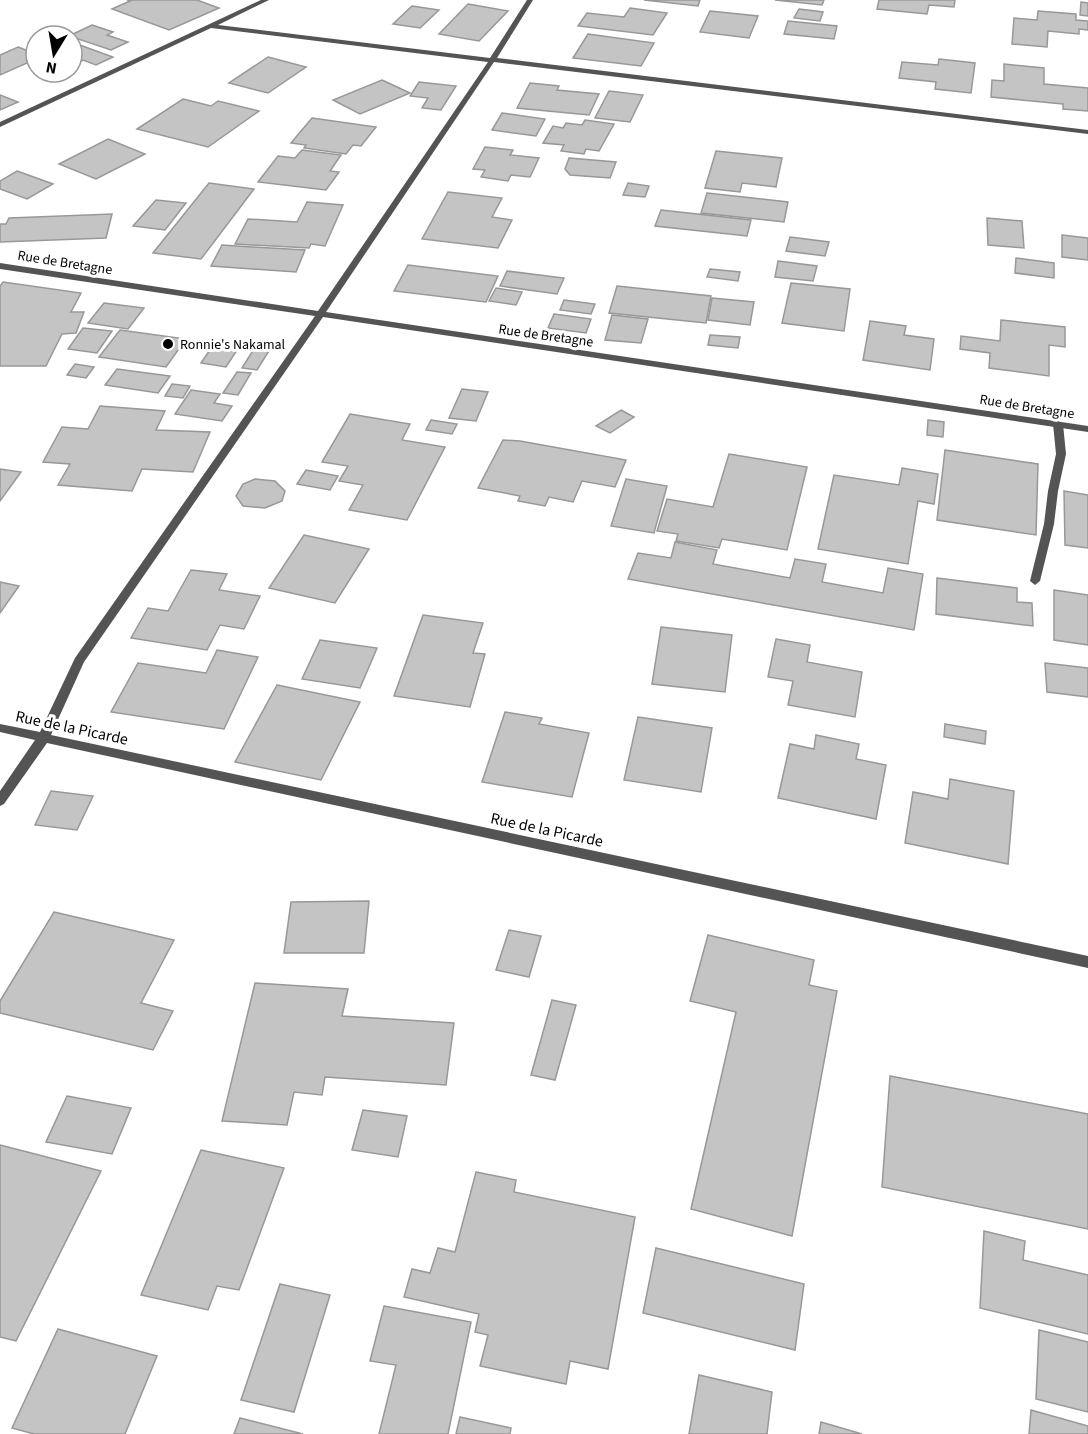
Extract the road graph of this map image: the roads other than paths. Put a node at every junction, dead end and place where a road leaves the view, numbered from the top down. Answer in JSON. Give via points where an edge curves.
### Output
{"nodes":[{"id":1,"x":266,"y":0,"type":"edge"},
{"id":2,"x":530,"y":0,"type":"edge"},
{"id":3,"x":210,"y":26,"type":"junction"},
{"id":4,"x":491,"y":62,"type":"junction"},
{"id":5,"x":0,"y":125,"type":"edge"},
{"id":6,"x":1088,"y":132,"type":"edge"},
{"id":7,"x":0,"y":266,"type":"edge"},
{"id":8,"x":320,"y":315,"type":"junction"},
{"id":9,"x":1058,"y":424,"type":"junction"},
{"id":10,"x":1088,"y":429,"type":"edge"},
{"id":11,"x":1035,"y":580,"type":"dead end"},
{"id":12,"x":0,"y":728,"type":"edge"},
{"id":13,"x":44,"y":738,"type":"junction"},
{"id":14,"x":0,"y":801,"type":"edge"},
{"id":15,"x":1088,"y":962,"type":"edge"}],
"edges":[{"from":1,"to":3,"type":"street"},
{"from":2,"to":4,"type":"street"},
{"from":3,"to":4,"type":"street"},
{"from":3,"to":5,"type":"street"},
{"from":4,"to":6,"type":"street"},
{"from":4,"to":8,"type":"street"},
{"from":7,"to":8,"type":"street","name":"Rue de Bretagne"},
{"from":8,"to":9,"type":"street","name":"Rue de Bretagne"},
{"from":8,"to":13,"type":"street","via":[[79,661]]},
{"from":9,"to":10,"type":"street","name":"Rue de Bretagne"},
{"from":9,"to":11,"type":"street","via":[[1061,454]]},
{"from":12,"to":13,"type":"street","name":"Rue de la Picarde"},
{"from":13,"to":14,"type":"street"},
{"from":13,"to":15,"type":"street","name":"Rue de la Picarde"}]}
